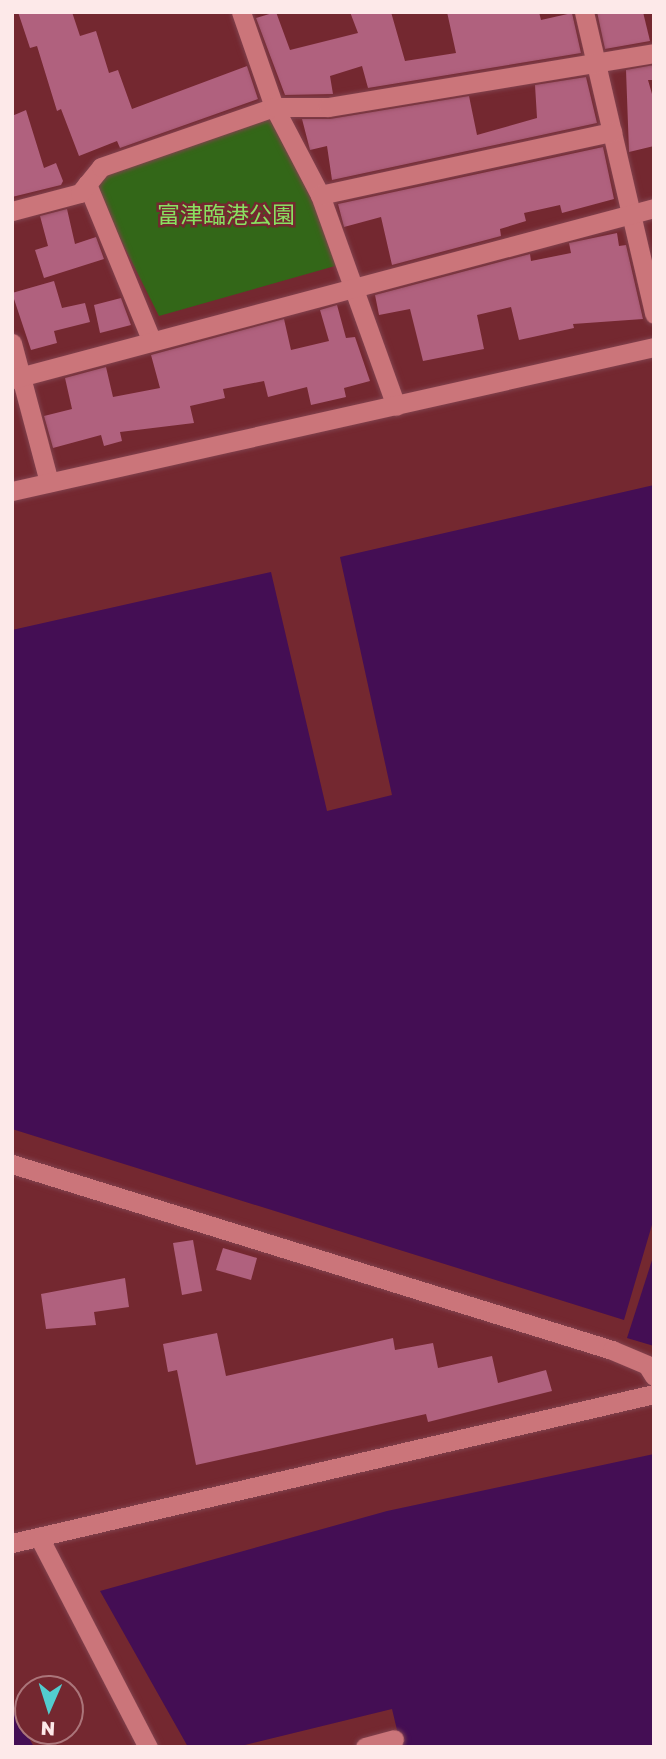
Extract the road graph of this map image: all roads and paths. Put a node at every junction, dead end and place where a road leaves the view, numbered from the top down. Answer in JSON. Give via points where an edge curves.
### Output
{"nodes":[{"id":1,"x":241,"y":12,"type":"edge"},
{"id":2,"x":584,"y":12,"type":"edge"},
{"id":3,"x":654,"y":53,"type":"edge"},
{"id":4,"x":596,"y":59,"type":"junction"},
{"id":5,"x":274,"y":107,"type":"junction"},
{"id":6,"x":612,"y":132,"type":"junction"},
{"id":7,"x":87,"y":184,"type":"junction"},
{"id":8,"x":320,"y":195,"type":"junction"},
{"id":9,"x":654,"y":208,"type":"edge"},
{"id":10,"x":12,"y":211,"type":"edge"},
{"id":11,"x":631,"y":212,"type":"junction"},
{"id":12,"x":352,"y":286,"type":"junction"},
{"id":13,"x":654,"y":314,"type":"edge"},
{"id":14,"x":151,"y":339,"type":"junction"},
{"id":15,"x":12,"y":343,"type":"edge"},
{"id":16,"x":654,"y":347,"type":"edge"},
{"id":17,"x":17,"y":377,"type":"edge"},
{"id":18,"x":396,"y":405,"type":"junction"},
{"id":19,"x":49,"y":482,"type":"junction"},
{"id":20,"x":12,"y":491,"type":"edge"},
{"id":21,"x":12,"y":1164,"type":"edge"},
{"id":22,"x":654,"y":1376,"type":"edge"},
{"id":23,"x":654,"y":1394,"type":"edge"},
{"id":24,"x":39,"y":1537,"type":"junction"},
{"id":25,"x":12,"y":1543,"type":"edge"},
{"id":26,"x":394,"y":1739,"type":"dead end"},
{"id":27,"x":148,"y":1747,"type":"edge"},
{"id":28,"x":365,"y":1747,"type":"edge"}],
"edges":[{"from":1,"to":5,"type":"street"},
{"from":2,"to":4,"type":"street"},
{"from":3,"to":4,"type":"street"},
{"from":4,"to":5,"type":"street","via":[[328,107]]},
{"from":4,"to":6,"type":"street"},
{"from":5,"to":7,"type":"street","via":[[101,167]]},
{"from":5,"to":8,"type":"street"},
{"from":6,"to":8,"type":"street"},
{"from":6,"to":11,"type":"street"},
{"from":7,"to":10,"type":"street","via":[[80,193]]},
{"from":7,"to":14,"type":"street"},
{"from":8,"to":12,"type":"street"},
{"from":9,"to":11,"type":"street"},
{"from":11,"to":12,"type":"street"},
{"from":11,"to":13,"type":"street"},
{"from":12,"to":14,"type":"street"},
{"from":12,"to":18,"type":"street"},
{"from":14,"to":17,"type":"street"},
{"from":15,"to":17,"type":"street"},
{"from":16,"to":18,"type":"street"},
{"from":17,"to":19,"type":"street"},
{"from":18,"to":19,"type":"street"},
{"from":19,"to":20,"type":"street"},
{"from":21,"to":22,"type":"street","via":[[612,1350],[647,1365]]},
{"from":23,"to":24,"type":"street"},
{"from":24,"to":25,"type":"street"},
{"from":24,"to":27,"type":"street"},
{"from":26,"to":28,"type":"street"}]}
